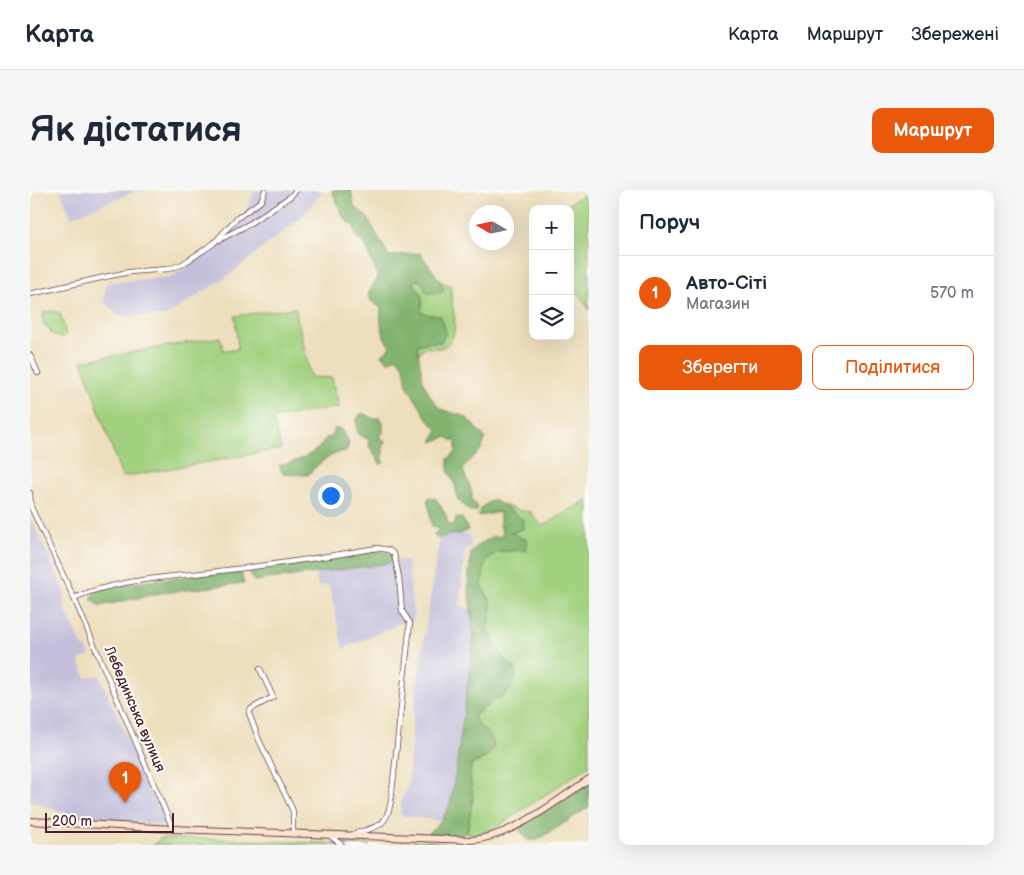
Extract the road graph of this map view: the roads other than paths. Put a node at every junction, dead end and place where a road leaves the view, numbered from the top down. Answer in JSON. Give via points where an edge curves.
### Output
{"nodes":[{"id":1,"x":265,"y":190,"type":"edge"},
{"id":2,"x":296,"y":190,"type":"edge"},
{"id":3,"x":213,"y":244,"type":"junction"},
{"id":4,"x":30,"y":294,"type":"edge"},
{"id":5,"x":30,"y":356,"type":"edge"},
{"id":6,"x":38,"y":373,"type":"dead end"},
{"id":7,"x":30,"y":493,"type":"edge"},
{"id":8,"x":74,"y":598,"type":"junction"},
{"id":9,"x":260,"y":668,"type":"dead end"},
{"id":10,"x":589,"y":780,"type":"edge"},
{"id":11,"x":30,"y":822,"type":"edge"},
{"id":12,"x":173,"y":829,"type":"junction"},
{"id":13,"x":293,"y":834,"type":"junction"},
{"id":14,"x":329,"y":835,"type":"junction"},
{"id":15,"x":348,"y":836,"type":"junction"},
{"id":16,"x":413,"y":838,"type":"junction"},
{"id":17,"x":472,"y":843,"type":"edge"},
{"id":18,"x":342,"y":845,"type":"edge"},
{"id":19,"x":409,"y":845,"type":"edge"}],
"edges":[{"from":1,"to":3,"type":"street","via":[[261,201],[236,219]]},
{"from":2,"to":3,"type":"street","via":[[249,224]]},
{"from":3,"to":4,"type":"street","via":[[181,265],[168,269],[129,272]]},
{"from":5,"to":6,"type":"street"},
{"from":7,"to":8,"type":"street","name":"Лебединська вулиця","via":[[31,506]]},
{"from":8,"to":12,"type":"street","name":"Лебединська вулиця"},
{"from":8,"to":15,"type":"street","via":[[158,577],[247,568],[377,548],[394,554],[402,610],[410,623],[391,801],[384,821]]},
{"from":9,"to":13,"type":"street","via":[[273,697],[249,712],[293,811]]},
{"from":10,"to":17,"type":"street","via":[[509,830]]},
{"from":11,"to":12,"type":"street"},
{"from":12,"to":13,"type":"street"},
{"from":13,"to":14,"type":"street"},
{"from":14,"to":15,"type":"street"},
{"from":14,"to":18,"type":"street"},
{"from":15,"to":16,"type":"street"},
{"from":16,"to":17,"type":"street"},
{"from":16,"to":19,"type":"street"}]}
